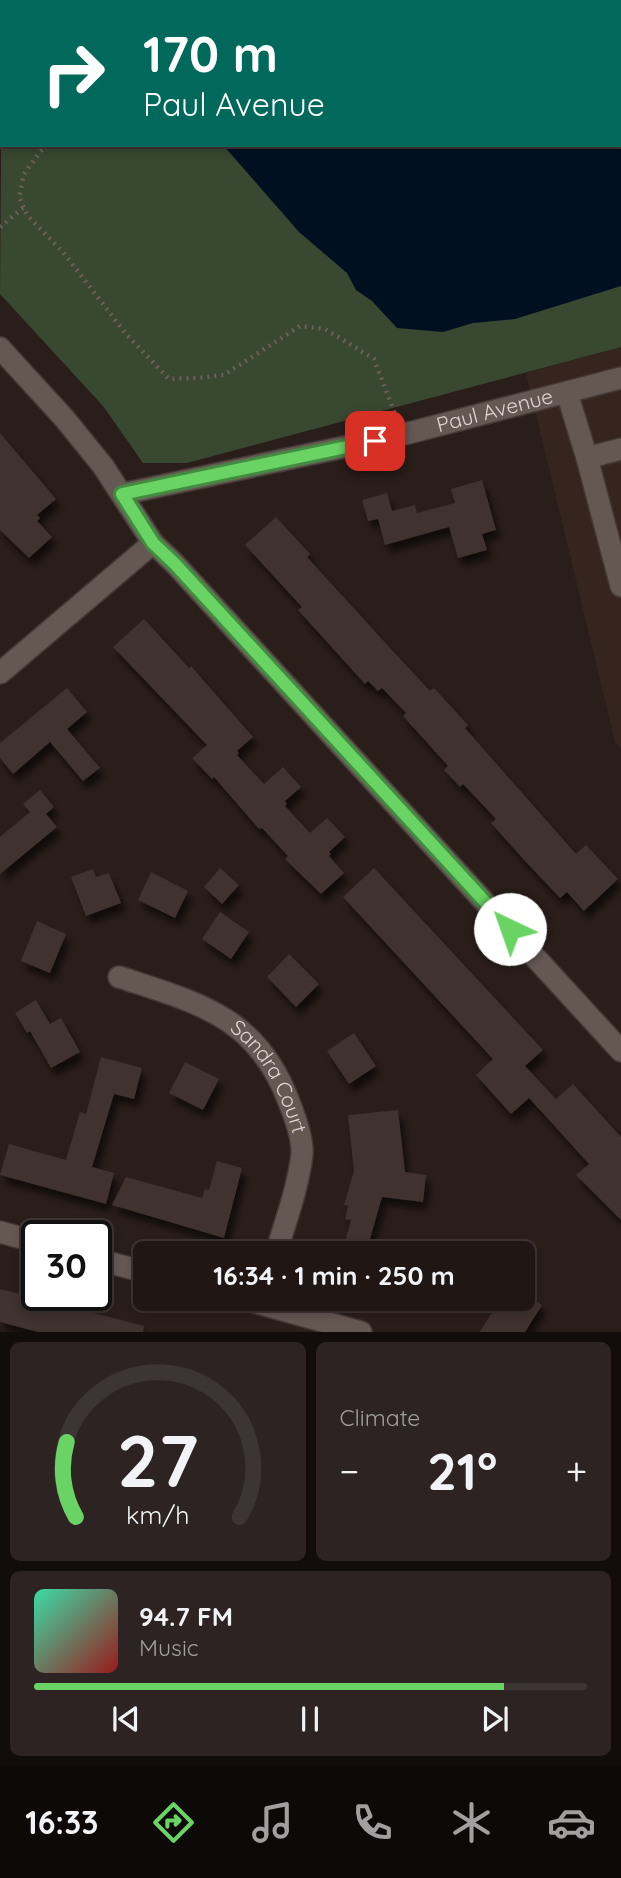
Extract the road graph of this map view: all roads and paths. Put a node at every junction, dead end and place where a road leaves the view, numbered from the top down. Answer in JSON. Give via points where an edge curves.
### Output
{"nodes":[{"id":1,"x":45,"y":147,"type":"edge"},
{"id":2,"x":24,"y":207,"type":"junction"},
{"id":3,"x":0,"y":227,"type":"edge"},
{"id":4,"x":0,"y":348,"type":"edge"},
{"id":5,"x":621,"y":378,"type":"edge"},
{"id":6,"x":567,"y":393,"type":"junction"},
{"id":7,"x":401,"y":435,"type":"junction"},
{"id":8,"x":621,"y":449,"type":"edge"},
{"id":9,"x":587,"y":457,"type":"junction"},
{"id":10,"x":122,"y":494,"type":"junction"},
{"id":11,"x":153,"y":543,"type":"junction"},
{"id":12,"x":621,"y":586,"type":"edge"},
{"id":13,"x":0,"y":673,"type":"edge"},
{"id":14,"x":119,"y":977,"type":"dead end"},
{"id":15,"x":621,"y":1051,"type":"edge"},
{"id":16,"x":0,"y":1232,"type":"edge"},
{"id":17,"x":21,"y":1238,"type":"edge"},
{"id":18,"x":280,"y":1241,"type":"edge"},
{"id":19,"x":112,"y":1263,"type":"edge"},
{"id":20,"x":133,"y":1269,"type":"edge"},
{"id":21,"x":293,"y":1311,"type":"edge"},
{"id":22,"x":361,"y":1332,"type":"edge"}],
"edges":[{"from":1,"to":2,"type":"path","via":[[24,174],[19,197]]},
{"from":2,"to":3,"type":"path"},
{"from":2,"to":7,"type":"path","via":[[126,334],[169,379],[224,374],[300,326],[325,329],[374,359]]},
{"from":4,"to":10,"type":"street","via":[[64,418]]},
{"from":5,"to":6,"type":"street","name":"Paul Avenue"},
{"from":6,"to":7,"type":"street","name":"Paul Avenue"},
{"from":6,"to":9,"type":"street"},
{"from":7,"to":10,"type":"street","name":"Paul Avenue"},
{"from":8,"to":9,"type":"street"},
{"from":9,"to":12,"type":"street"},
{"from":10,"to":11,"type":"street"},
{"from":11,"to":13,"type":"street"},
{"from":11,"to":15,"type":"street"},
{"from":14,"to":18,"type":"street","name":"Sandra Court","via":[[225,1017],[265,1054],[281,1079],[302,1150]]},
{"from":16,"to":17,"type":"street"},
{"from":19,"to":20,"type":"street"},
{"from":21,"to":22,"type":"street"}]}
